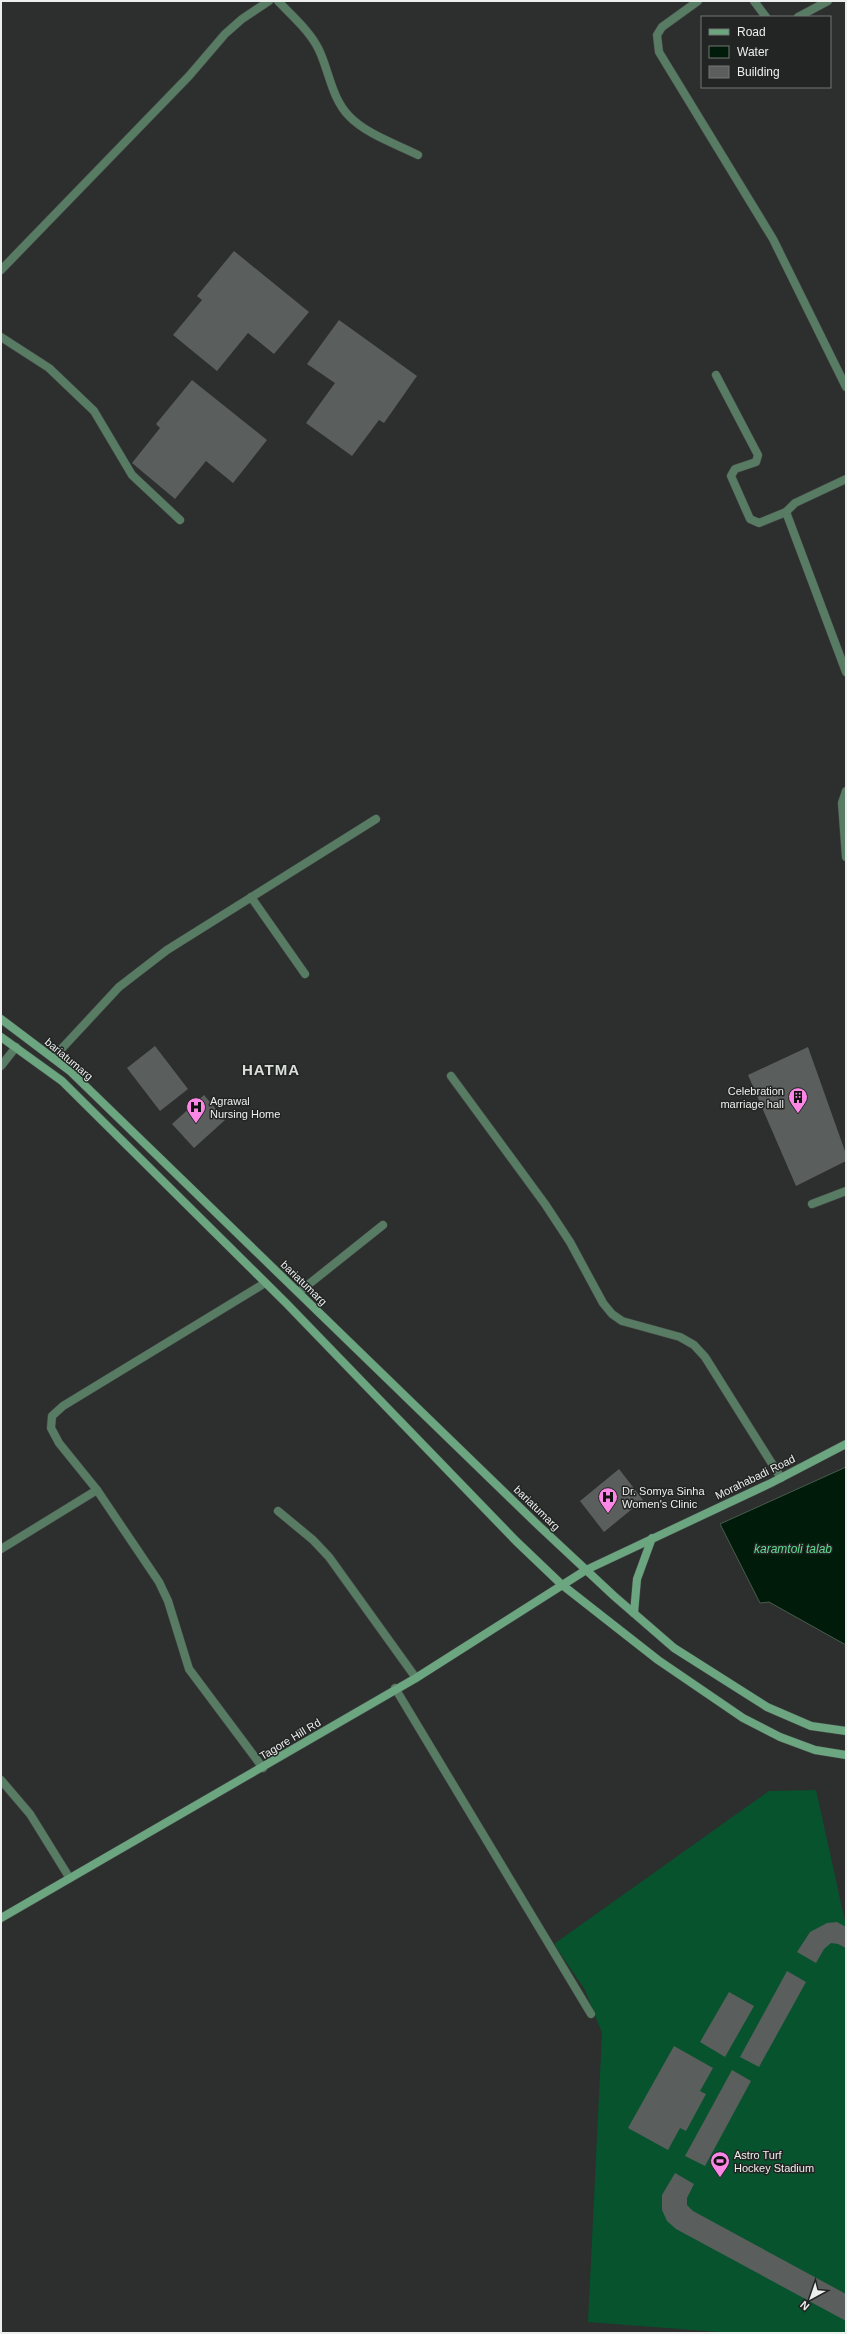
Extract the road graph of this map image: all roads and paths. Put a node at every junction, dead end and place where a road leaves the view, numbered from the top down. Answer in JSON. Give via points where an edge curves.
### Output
{"nodes":[{"id":1,"x":269,"y":1,"type":"edge"},
{"id":2,"x":278,"y":1,"type":"edge"},
{"id":3,"x":698,"y":1,"type":"edge"},
{"id":4,"x":754,"y":1,"type":"edge"},
{"id":5,"x":828,"y":1,"type":"edge"},
{"id":6,"x":765,"y":16,"type":"edge"},
{"id":7,"x":800,"y":16,"type":"edge"},
{"id":8,"x":418,"y":156,"type":"dead end"},
{"id":9,"x":1,"y":270,"type":"edge"},
{"id":10,"x":1,"y":337,"type":"edge"},
{"id":11,"x":716,"y":374,"type":"dead end"},
{"id":12,"x":846,"y":387,"type":"edge"},
{"id":13,"x":846,"y":479,"type":"edge"},
{"id":14,"x":786,"y":512,"type":"junction"},
{"id":15,"x":180,"y":520,"type":"dead end"},
{"id":16,"x":846,"y":672,"type":"edge"},
{"id":17,"x":846,"y":791,"type":"edge"},
{"id":18,"x":376,"y":819,"type":"dead end"},
{"id":19,"x":846,"y":857,"type":"edge"},
{"id":20,"x":251,"y":897,"type":"junction"},
{"id":21,"x":305,"y":974,"type":"dead end"},
{"id":22,"x":1,"y":1020,"type":"edge"},
{"id":23,"x":1,"y":1037,"type":"edge"},
{"id":24,"x":16,"y":1047,"type":"junction"},
{"id":25,"x":53,"y":1058,"type":"junction"},
{"id":26,"x":1,"y":1066,"type":"edge"},
{"id":27,"x":451,"y":1076,"type":"dead end"},
{"id":28,"x":846,"y":1191,"type":"edge"},
{"id":29,"x":812,"y":1204,"type":"dead end"},
{"id":30,"x":383,"y":1225,"type":"dead end"},
{"id":31,"x":265,"y":1283,"type":"junction"},
{"id":32,"x":298,"y":1292,"type":"junction"},
{"id":33,"x":846,"y":1444,"type":"edge"},
{"id":34,"x":781,"y":1478,"type":"junction"},
{"id":35,"x":97,"y":1490,"type":"junction"},
{"id":36,"x":278,"y":1511,"type":"dead end"},
{"id":37,"x":652,"y":1538,"type":"junction"},
{"id":38,"x":1,"y":1548,"type":"edge"},
{"id":39,"x":586,"y":1570,"type":"junction"},
{"id":40,"x":561,"y":1584,"type":"junction"},
{"id":41,"x":634,"y":1613,"type":"junction"},
{"id":42,"x":416,"y":1678,"type":"junction"},
{"id":43,"x":395,"y":1688,"type":"junction"},
{"id":44,"x":846,"y":1731,"type":"edge"},
{"id":45,"x":846,"y":1755,"type":"edge"},
{"id":46,"x":263,"y":1768,"type":"junction"},
{"id":47,"x":1,"y":1780,"type":"edge"},
{"id":48,"x":70,"y":1877,"type":"junction"},
{"id":49,"x":1,"y":1918,"type":"edge"},
{"id":50,"x":591,"y":2014,"type":"dead end"}],
"edges":[{"from":1,"to":9,"type":"street","via":[[225,34],[184,82]]},
{"from":2,"to":8,"type":"street","via":[[319,49],[338,99],[350,118]]},
{"from":3,"to":12,"type":"street","via":[[662,27],[656,35],[659,52],[773,239]]},
{"from":4,"to":6,"type":"street"},
{"from":5,"to":7,"type":"street"},
{"from":10,"to":15,"type":"street","via":[[49,368],[94,411],[132,475]]},
{"from":11,"to":14,"type":"street","via":[[758,456],[754,464],[732,472],[731,476],[750,519],[759,523]]},
{"from":13,"to":14,"type":"street","via":[[795,503]]},
{"from":14,"to":16,"type":"street"},
{"from":17,"to":19,"type":"street","via":[[842,803]]},
{"from":18,"to":20,"type":"street"},
{"from":20,"to":21,"type":"street"},
{"from":20,"to":25,"type":"street","via":[[119,986]]},
{"from":22,"to":25,"type":"main road","name":"bariatumarg"},
{"from":23,"to":24,"type":"main road","name":"bariatumarg"},
{"from":24,"to":26,"type":"street"},
{"from":24,"to":31,"type":"main road","name":"bariatumarg","via":[[62,1081]]},
{"from":25,"to":32,"type":"main road","name":"bariatumarg","via":[[70,1071]]},
{"from":27,"to":34,"type":"street","via":[[545,1204],[570,1242],[603,1303],[622,1321],[680,1337],[694,1345],[705,1357]]},
{"from":28,"to":29,"type":"street"},
{"from":30,"to":32,"type":"street"},
{"from":31,"to":35,"type":"street","via":[[62,1406],[52,1416],[51,1428],[59,1443]]},
{"from":31,"to":40,"type":"main road","name":"bariatumarg"},
{"from":32,"to":39,"type":"main road","name":"bariatumarg"},
{"from":33,"to":34,"type":"main road","name":"Morahabadi Road"},
{"from":34,"to":37,"type":"main road","name":"Morahabadi Road"},
{"from":35,"to":38,"type":"street"},
{"from":35,"to":46,"type":"street","via":[[159,1582],[168,1601],[189,1669]]},
{"from":36,"to":42,"type":"street","via":[[330,1557]]},
{"from":37,"to":39,"type":"main road","name":"Morahabadi Road"},
{"from":37,"to":41,"type":"main road","via":[[637,1579]]},
{"from":39,"to":40,"type":"main road","name":"Tagore Hill Rd"},
{"from":39,"to":41,"type":"main road","name":"bariatumarg"},
{"from":40,"to":42,"type":"main road","name":"Tagore Hill Rd"},
{"from":40,"to":45,"type":"main road","name":"bariatumarg","via":[[658,1660],[743,1718],[780,1737],[815,1750]]},
{"from":41,"to":44,"type":"main road","name":"bariatumarg","via":[[674,1648],[767,1707],[811,1726]]},
{"from":42,"to":43,"type":"main road","name":"Tagore Hill Rd"},
{"from":43,"to":46,"type":"main road","name":"Tagore Hill Rd"},
{"from":43,"to":50,"type":"street"},
{"from":46,"to":48,"type":"main road","name":"Tagore Hill Rd"},
{"from":47,"to":48,"type":"street","via":[[30,1814]]},
{"from":48,"to":49,"type":"main road","name":"Tagore Hill Rd"}]}
